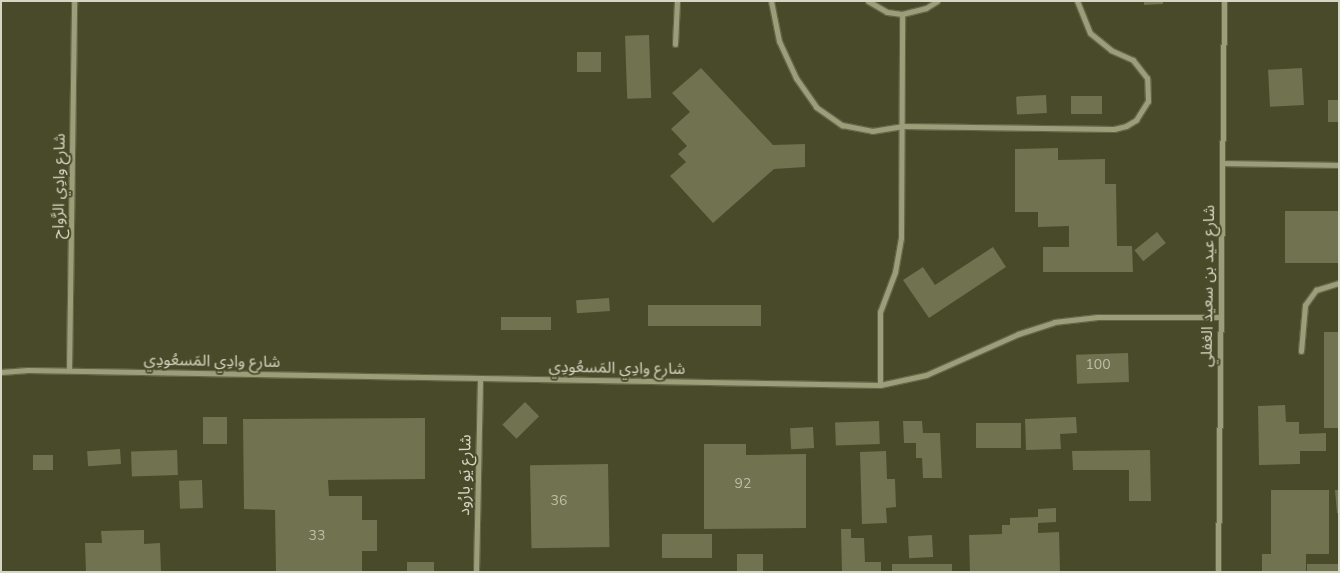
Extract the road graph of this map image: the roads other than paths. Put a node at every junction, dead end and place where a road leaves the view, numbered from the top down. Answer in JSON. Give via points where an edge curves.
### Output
{"nodes":[{"id":1,"x":74,"y":1,"type":"edge"},
{"id":2,"x":677,"y":1,"type":"edge"},
{"id":3,"x":771,"y":1,"type":"edge"},
{"id":4,"x":868,"y":1,"type":"edge"},
{"id":5,"x":937,"y":1,"type":"edge"},
{"id":6,"x":1078,"y":1,"type":"edge"},
{"id":7,"x":1224,"y":1,"type":"edge"},
{"id":8,"x":902,"y":14,"type":"junction"},
{"id":9,"x":675,"y":44,"type":"dead end"},
{"id":10,"x":902,"y":126,"type":"junction"},
{"id":11,"x":1222,"y":164,"type":"junction"},
{"id":12,"x":1339,"y":165,"type":"edge"},
{"id":13,"x":1339,"y":283,"type":"edge"},
{"id":14,"x":1221,"y":317,"type":"junction"},
{"id":15,"x":1302,"y":351,"type":"dead end"},
{"id":16,"x":69,"y":370,"type":"junction"},
{"id":17,"x":1,"y":372,"type":"edge"},
{"id":18,"x":480,"y":378,"type":"junction"},
{"id":19,"x":880,"y":385,"type":"junction"},
{"id":20,"x":476,"y":572,"type":"edge"},
{"id":21,"x":1218,"y":572,"type":"edge"}],
"edges":[{"from":1,"to":16,"type":"street","name":"شارع وادِي الرَّواح"},
{"from":2,"to":9,"type":"street"},
{"from":3,"to":10,"type":"street","via":[[774,22],[787,61],[816,107],[829,118],[857,130],[887,130]]},
{"from":4,"to":8,"type":"street","via":[[887,12]]},
{"from":5,"to":8,"type":"street","via":[[926,8]]},
{"from":6,"to":10,"type":"street","via":[[1090,33],[1111,50],[1133,60],[1147,78],[1148,101],[1136,120],[1114,129]]},
{"from":7,"to":11,"type":"street","name":"شارع عيد بن سعيد الغفلي"},
{"from":8,"to":10,"type":"street"},
{"from":10,"to":19,"type":"street","via":[[901,238],[897,265],[880,312]]},
{"from":11,"to":12,"type":"street"},
{"from":11,"to":14,"type":"street","name":"شارع عيد بن سعيد الغفلي"},
{"from":13,"to":15,"type":"street","via":[[1316,290],[1305,305]]},
{"from":14,"to":19,"type":"street","name":"شارع وادِي المَسعُودِي","via":[[1098,317],[1054,322],[1018,334],[926,375]]},
{"from":14,"to":21,"type":"street","name":"شارع عيد بن سعيد الغفلي"},
{"from":16,"to":17,"type":"street","name":"شارع وادِي المَسعُودِي"},
{"from":16,"to":18,"type":"street","name":"شارع وادِي المَسعُودِي"},
{"from":18,"to":19,"type":"street","name":"شارع وادِي المَسعُودِي"},
{"from":18,"to":20,"type":"street","name":"شارع يَو بارُود"}]}
